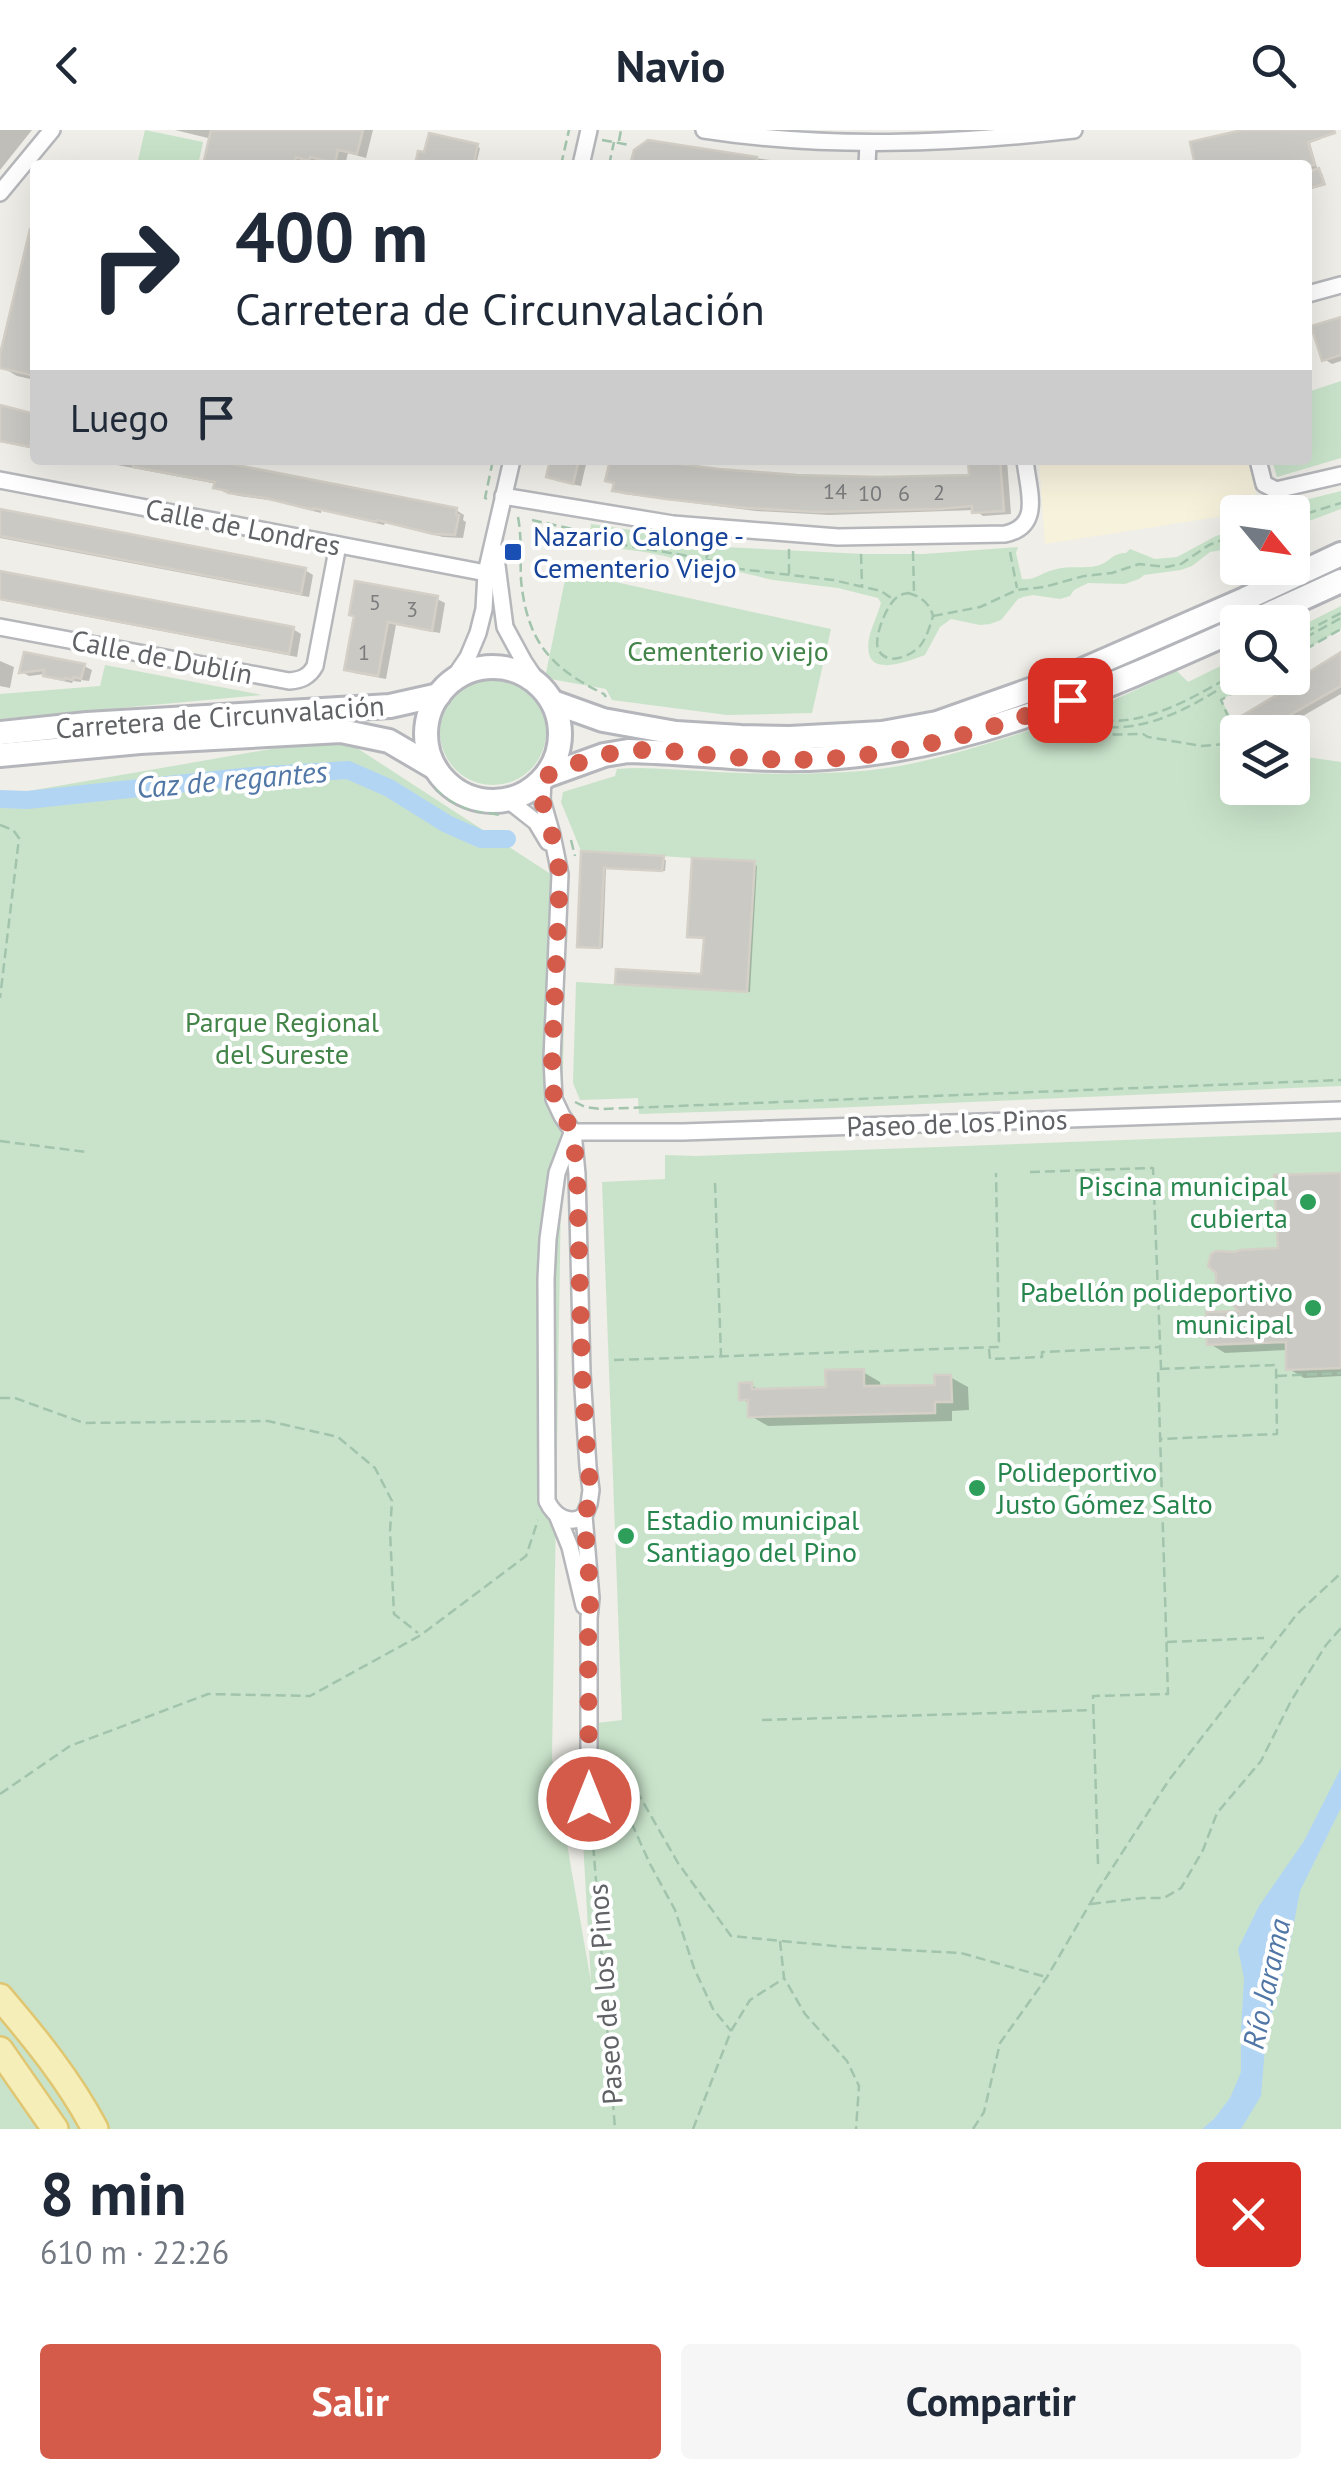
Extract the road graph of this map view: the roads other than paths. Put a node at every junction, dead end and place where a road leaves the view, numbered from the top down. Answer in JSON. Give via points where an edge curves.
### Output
{"nodes":[{"id":1,"x":52,"y":130,"type":"edge"},
{"id":2,"x":589,"y":130,"type":"edge"},
{"id":3,"x":704,"y":130,"type":"edge"},
{"id":4,"x":1074,"y":130,"type":"edge"},
{"id":5,"x":868,"y":144,"type":"junction"},
{"id":6,"x":582,"y":160,"type":"edge"},
{"id":7,"x":867,"y":160,"type":"edge"},
{"id":8,"x":0,"y":193,"type":"edge"},
{"id":9,"x":1341,"y":285,"type":"edge"},
{"id":10,"x":1312,"y":293,"type":"edge"},
{"id":11,"x":511,"y":465,"type":"edge"},
{"id":12,"x":1025,"y":465,"type":"edge"},
{"id":13,"x":1259,"y":465,"type":"edge"},
{"id":14,"x":1341,"y":474,"type":"edge"},
{"id":15,"x":0,"y":480,"type":"edge"},
{"id":16,"x":503,"y":496,"type":"junction"},
{"id":17,"x":494,"y":542,"type":"junction"},
{"id":18,"x":338,"y":545,"type":"junction"},
{"id":19,"x":1341,"y":554,"type":"edge"},
{"id":20,"x":486,"y":574,"type":"junction"},
{"id":21,"x":1341,"y":582,"type":"edge"},
{"id":22,"x":1289,"y":605,"type":"edge"},
{"id":23,"x":0,"y":626,"type":"edge"},
{"id":24,"x":1220,"y":637,"type":"edge"},
{"id":25,"x":445,"y":689,"type":"junction"},
{"id":26,"x":546,"y":694,"type":"junction"},
{"id":27,"x":0,"y":733,"type":"edge"},
{"id":28,"x":0,"y":755,"type":"edge"},
{"id":29,"x":436,"y":778,"type":"junction"},
{"id":30,"x":544,"y":778,"type":"junction"},
{"id":31,"x":508,"y":808,"type":"junction"},
{"id":32,"x":558,"y":858,"type":"junction"},
{"id":33,"x":1341,"y":1110,"type":"edge"},
{"id":34,"x":573,"y":1132,"type":"junction"},
{"id":35,"x":557,"y":1515,"type":"junction"},
{"id":36,"x":584,"y":1516,"type":"junction"},
{"id":37,"x":588,"y":1618,"type":"junction"},
{"id":38,"x":589,"y":1799,"type":"road end"},
{"id":39,"x":0,"y":1998,"type":"edge"},
{"id":40,"x":0,"y":2050,"type":"edge"},
{"id":41,"x":55,"y":2129,"type":"edge"},
{"id":42,"x":95,"y":2129,"type":"edge"}],
"edges":[{"from":1,"to":8,"type":"street"},
{"from":2,"to":6,"type":"street"},
{"from":3,"to":5,"type":"street"},
{"from":4,"to":5,"type":"street"},
{"from":5,"to":7,"type":"street"},
{"from":9,"to":10,"type":"street"},
{"from":11,"to":16,"type":"street"},
{"from":12,"to":16,"type":"street","via":[[1030,515],[1012,539],[838,537],[673,524]]},
{"from":13,"to":14,"type":"street","via":[[1264,484],[1276,490]]},
{"from":15,"to":18,"type":"street","name":"Calle de Londres"},
{"from":16,"to":17,"type":"street"},
{"from":17,"to":20,"type":"street"},
{"from":17,"to":26,"type":"street","via":[[506,627]]},
{"from":18,"to":20,"type":"street","name":"Calle de Londres"},
{"from":18,"to":23,"type":"street","name":"Calle de Dublín","via":[[315,666],[300,680]]},
{"from":19,"to":26,"type":"main road","via":[[1064,678],[937,723],[882,733],[676,733],[603,720]]},
{"from":20,"to":25,"type":"street","via":[[478,633]]},
{"from":21,"to":22,"type":"main road"},
{"from":24,"to":30,"type":"main road","via":[[1072,709],[924,746],[783,760],[628,750]]},
{"from":25,"to":26,"type":"main road","via":[[476,669],[504,668]]},
{"from":25,"to":27,"type":"main road","name":"Carretera de Circunvalación","via":[[390,706]]},
{"from":25,"to":29,"type":"main road","via":[[426,731]]},
{"from":26,"to":30,"type":"main road","via":[[561,734]]},
{"from":28,"to":29,"type":"main road","name":"Carretera de Circunvalación","via":[[340,730],[389,741]]},
{"from":29,"to":31,"type":"main road","via":[[466,796]]},
{"from":30,"to":31,"type":"main road"},
{"from":30,"to":32,"type":"street","via":[[542,800]]},
{"from":31,"to":32,"type":"street","via":[[536,822]]},
{"from":32,"to":34,"type":"street","via":[[554,1099]]},
{"from":33,"to":34,"type":"street","name":"Paseo de los Pinos"},
{"from":34,"to":35,"type":"street","via":[[557,1173],[546,1278],[547,1500]]},
{"from":34,"to":36,"type":"street","via":[[591,1490]]},
{"from":35,"to":36,"type":"street"},
{"from":35,"to":37,"type":"street"},
{"from":36,"to":37,"type":"street"},
{"from":37,"to":38,"type":"street"},
{"from":39,"to":42,"type":"main road","via":[[36,2039]]},
{"from":40,"to":41,"type":"main road"}]}
